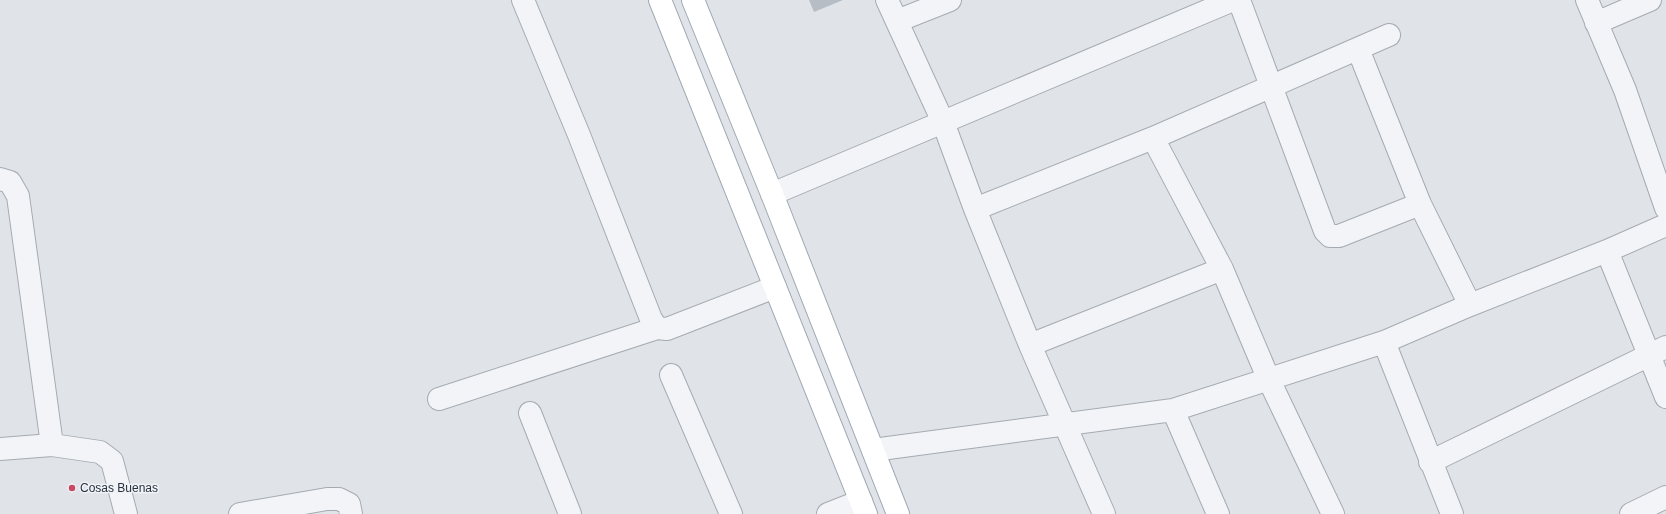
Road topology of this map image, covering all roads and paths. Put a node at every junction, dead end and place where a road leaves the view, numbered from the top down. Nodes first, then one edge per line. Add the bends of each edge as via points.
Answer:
1 (523, 0) edge
2 (660, 0) edge
3 (693, 0) edge
4 (887, 0) edge
5 (950, 0) edge
6 (1233, 0) edge
7 (1239, 0) edge
8 (1587, 0) edge
9 (1650, 0) edge
10 (896, 21) junction
11 (1596, 23) junction
12 (1389, 35) dead end
13 (1358, 49) junction
14 (1272, 86) junction
15 (943, 122) junction
16 (1153, 138) junction
17 (0, 179) edge
18 (772, 194) junction
19 (1420, 204) junction
20 (1666, 208) edge
21 (975, 209) junction
22 (1666, 225) edge
23 (1607, 251) junction
24 (1222, 269) junction
25 (775, 287) junction
26 (1470, 305) junction
27 (657, 328) junction
28 (1384, 342) junction
29 (1030, 345) junction
30 (1657, 351) edge
31 (671, 375) dead end
32 (1269, 380) junction
33 (1666, 397) edge
34 (439, 399) dead end
35 (1173, 410) junction
36 (530, 413) dead end
37 (1066, 424) junction
38 (52, 444) junction
39 (0, 449) edge
40 (873, 450) junction
41 (1430, 462) junction
42 (1666, 497) edge
43 (863, 508) edge
44 (126, 514) edge
45 (240, 514) edge
46 (351, 514) edge
47 (570, 514) edge
48 (731, 514) edge
49 (828, 514) edge
50 (898, 514) edge
51 (1104, 514) edge
52 (1218, 514) edge
53 (1333, 514) edge
54 (1452, 514) edge
55 (1631, 514) edge

1 - 27 street via 651,319
2 - 25 main road
3 - 18 main road
4 - 10 street
5 - 10 street
6 - 15 street
7 - 14 street
8 - 11 street
9 - 11 street
10 - 15 street
11 - 20 street via 1625,90
12 - 13 street
13 - 14 street
13 - 19 street
14 - 16 street
14 - 19 street via 1325,231 1330,236 1339,236
15 - 18 street
15 - 21 street
16 - 21 street
16 - 24 street
17 - 38 street via 10,182 18,196
18 - 40 main road
19 - 26 street
21 - 29 street
22 - 23 street
23 - 26 street
23 - 30 street
24 - 29 street
24 - 32 street
25 - 27 street via 667,329
25 - 43 main road
26 - 28 street
27 - 34 street
28 - 32 street
28 - 41 street
29 - 37 street
30 - 33 street
30 - 41 street
31 - 48 street
32 - 35 street
32 - 53 street
35 - 37 street
35 - 52 street
36 - 47 street
37 - 40 street
37 - 51 street
38 - 39 street
38 - 44 street via 100,452 112,461
40 - 50 main road
41 - 54 street
42 - 55 street
43 - 49 street
45 - 46 street via 339,499 349,504

